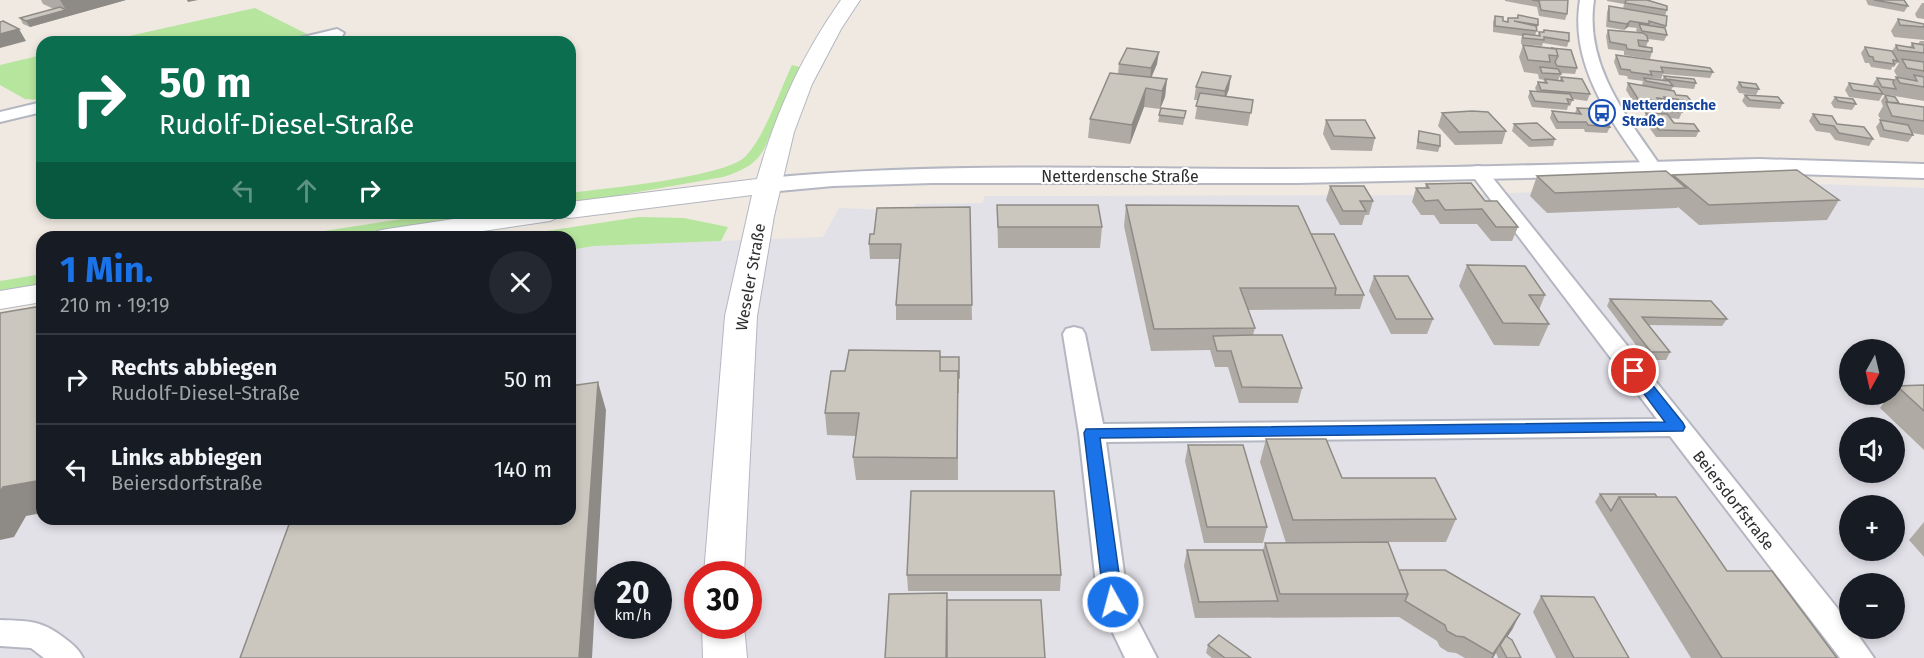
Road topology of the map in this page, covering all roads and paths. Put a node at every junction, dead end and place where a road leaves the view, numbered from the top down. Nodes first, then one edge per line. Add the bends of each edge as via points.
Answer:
1 (851, 0) edge
2 (1587, 0) edge
3 (337, 33) dead end
4 (325, 36) edge
5 (36, 108) edge
6 (0, 117) edge
7 (1653, 168) junction
8 (1479, 171) junction
9 (1924, 171) edge
10 (768, 185) junction
11 (576, 209) edge
12 (509, 219) edge
13 (428, 231) edge
14 (36, 294) edge
15 (0, 300) edge
16 (1074, 334) dead end
17 (1677, 427) junction
18 (1092, 433) junction
19 (725, 561) edge
20 (0, 633) edge
21 (724, 639) edge
22 (67, 658) edge
23 (725, 658) edge
24 (1141, 658) edge
25 (1858, 658) edge

1 - 10 main road, Weseler Straße via 801,84 782,132
2 - 7 street via 1584,36 1588,54 1617,114
3 - 4 street
5 - 6 street
7 - 8 street, Netterdensche Straße
7 - 9 street, Netterdensche Straße via 1839,167
8 - 10 street, Netterdensche Straße via 1273,176 932,176
8 - 17 street, Beiersdorfstraße
10 - 11 main road, Netterdensche Straße
10 - 19 main road, Weseler Straße via 741,316
12 - 13 main road
14 - 15 main road
16 - 18 street
17 - 18 street
17 - 25 street, Beiersdorfstraße
18 - 24 street via 1113,602
20 - 22 street via 38,635
21 - 23 main road

